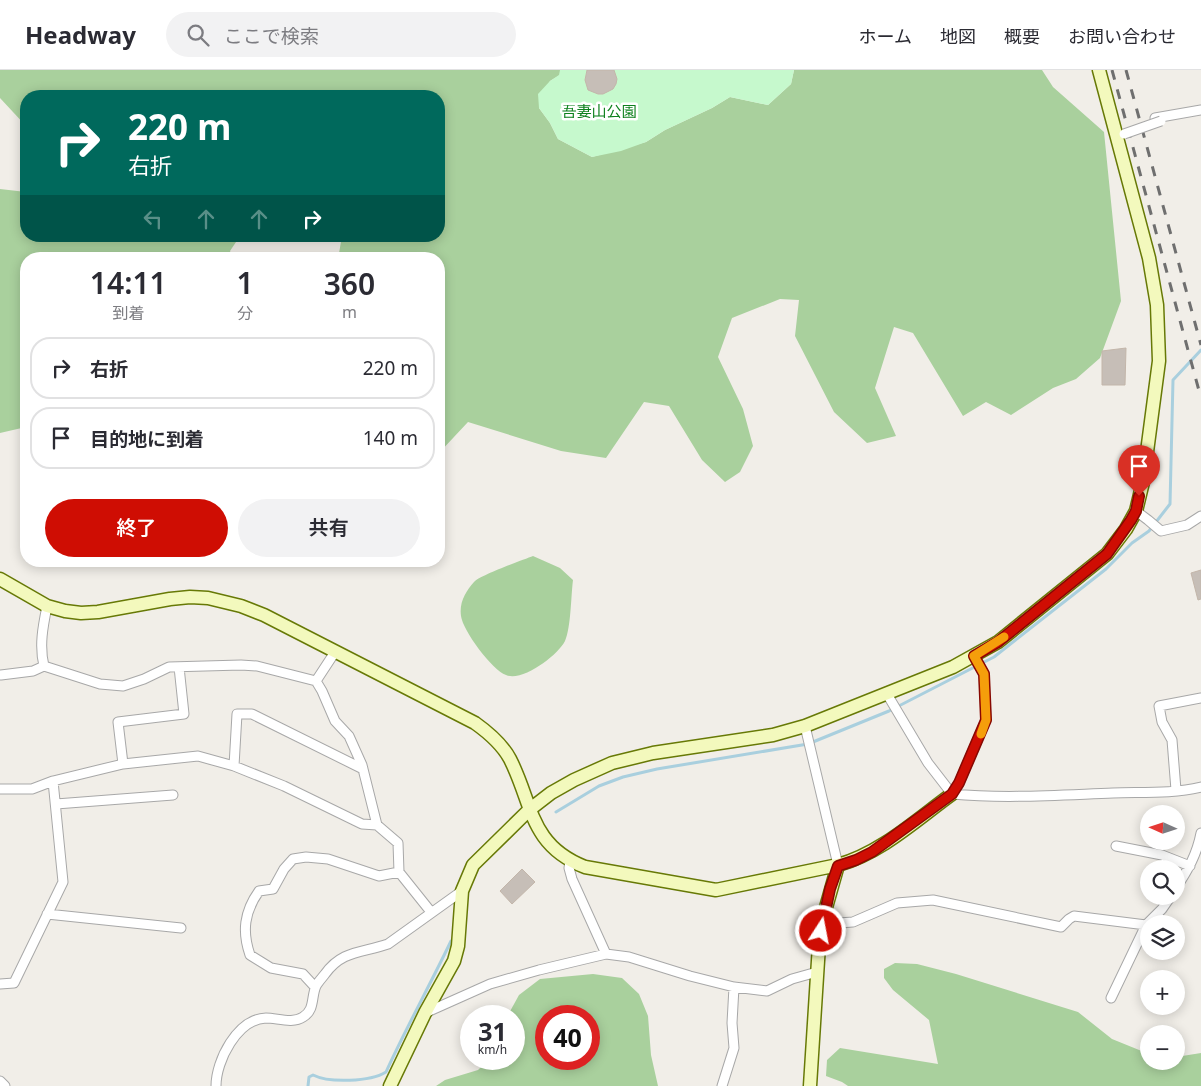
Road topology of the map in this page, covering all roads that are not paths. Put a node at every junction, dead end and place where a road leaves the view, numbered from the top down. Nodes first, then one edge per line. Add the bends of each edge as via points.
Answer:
1 (1099, 70) edge
2 (1201, 110) edge
3 (1124, 134) dead end
4 (1136, 511) junction
5 (1201, 516) edge
6 (0, 579) edge
7 (47, 606) junction
8 (335, 652) junction
9 (975, 658) junction
10 (44, 666) junction
11 (179, 667) junction
12 (0, 676) edge
13 (316, 681) junction
14 (888, 696) junction
15 (1201, 698) edge
16 (806, 730) junction
17 (123, 764) junction
18 (234, 766) junction
19 (363, 770) junction
20 (53, 781) junction
21 (1201, 787) edge
22 (0, 789) edge
23 (1176, 790) junction
24 (952, 794) junction
25 (173, 795) dead end
26 (56, 804) junction
27 (529, 810) junction
28 (377, 825) junction
29 (1201, 833) edge
30 (1116, 846) dead end
31 (1199, 853) edge
32 (570, 861) junction
33 (838, 866) junction
34 (1190, 866) junction
35 (399, 872) junction
36 (1185, 874) edge
37 (462, 891) junction
38 (1164, 905) edge
39 (431, 912) junction
40 (47, 914) junction
41 (1156, 915) edge
42 (823, 918) junction
43 (1140, 924) edge
44 (181, 928) dead end
45 (1140, 938) edge
46 (606, 954) junction
47 (817, 972) junction
48 (0, 984) edge
49 (315, 987) junction
50 (734, 987) junction
51 (1111, 998) dead end
52 (426, 1013) junction
53 (0, 1081) edge
54 (5, 1086) edge
55 (216, 1086) edge
56 (390, 1086) edge
57 (722, 1086) edge
58 (810, 1086) edge

1 - 4 street via 1149,258 1157,305 1159,361 1143,482
2 - 3 street, bridge via 1158,120
4 - 5 street via 1161,532 1187,525
4 - 9 street via 1107,554
6 - 7 street
7 - 8 street via 82,613 170,599 208,598 264,615
7 - 10 street via 41,654
8 - 13 street
8 - 27 street via 488,732 510,758
9 - 14 street
9 - 24 street via 984,674 986,720
10 - 11 street via 100,684 123,686 168,668
10 - 12 street
11 - 13 street via 257,666
11 - 17 street via 184,714 118,722
13 - 19 street via 335,721 349,736
14 - 16 street
14 - 24 street via 928,763
15 - 23 street via 1159,706 1162,722 1172,740
16 - 27 street via 612,762 566,784
16 - 33 street
17 - 18 street via 198,756
17 - 20 street
18 - 19 street via 238,714 252,714
18 - 28 street via 362,824
19 - 28 street
20 - 22 street via 32,789
20 - 26 street
21 - 23 street
23 - 24 street via 983,796
24 - 33 street via 872,852
25 - 26 street
26 - 40 street via 63,882
27 - 32 street via 553,848
27 - 37 street via 473,865
28 - 35 street via 398,843
29 - 31 street
30 - 34 street via 1162,855
31 - 34 street
32 - 33 street via 716,890
32 - 46 street via 572,879
33 - 42 street
34 - 36 street
35 - 39 street
35 - 49 street via 379,876 328,858 306,857 293,859 272,889 258,891 247,914 245,941 250,956 271,968 303,974
37 - 39 street
37 - 52 street via 454,961
38 - 41 street
39 - 49 street via 388,944 341,958 331,965
40 - 44 street
40 - 48 street via 14,983
42 - 43 street via 853,922 897,904 933,900 1061,927 1074,916
42 - 47 street
45 - 51 street
46 - 50 street via 629,957
46 - 52 street via 490,984
47 - 50 street via 767,991
47 - 58 street
49 - 55 street via 313,1002 303,1018 264,1018 238,1032 226,1050
50 - 57 street via 734,1048
52 - 56 street
53 - 54 street

